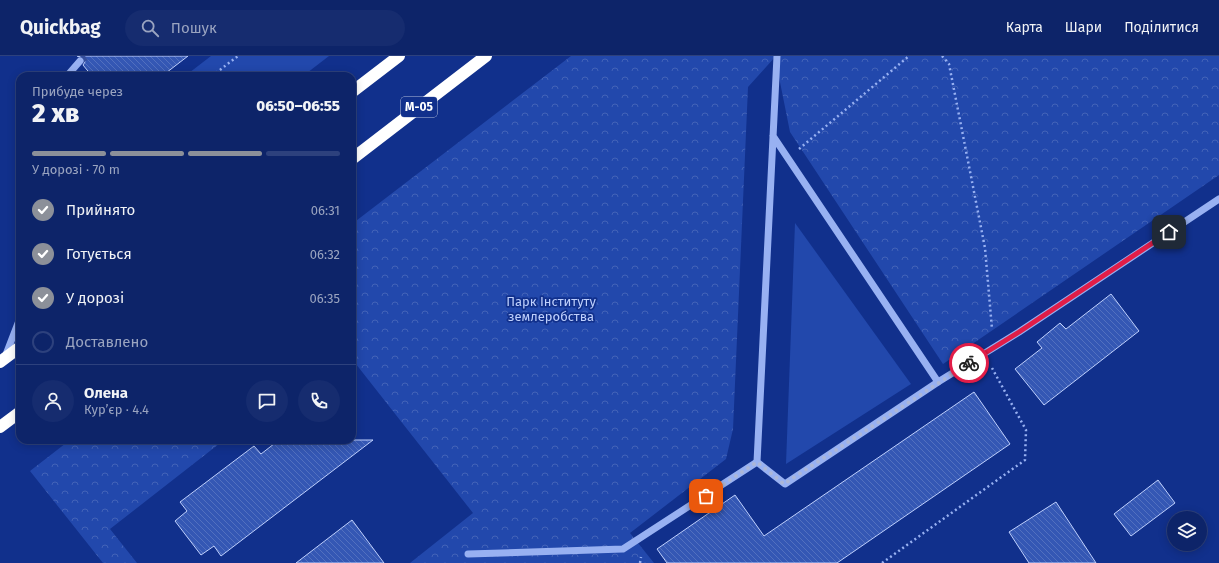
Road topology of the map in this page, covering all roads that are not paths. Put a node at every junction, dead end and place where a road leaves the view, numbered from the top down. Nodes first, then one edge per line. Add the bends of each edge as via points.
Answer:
1 (399, 56) edge
2 (486, 56) edge
3 (777, 56) edge
4 (80, 61) tunnel mouth
5 (70, 72) edge
6 (356, 89) edge
7 (773, 136) junction
8 (356, 156) edge
9 (1219, 199) edge
10 (16, 328) edge
11 (16, 350) edge
12 (2, 361) edge
13 (938, 382) junction
14 (16, 415) edge
15 (0, 427) edge
16 (757, 462) junction
17 (468, 554) dead end

1 - 6 highway
2 - 8 highway, М-05
3 - 7 lane
4 - 5 lane
7 - 13 lane
7 - 16 lane
9 - 13 lane via 994,348
10 - 12 lane
11 - 12 highway
13 - 16 lane via 784,484
14 - 15 highway
16 - 17 lane via 623,549

